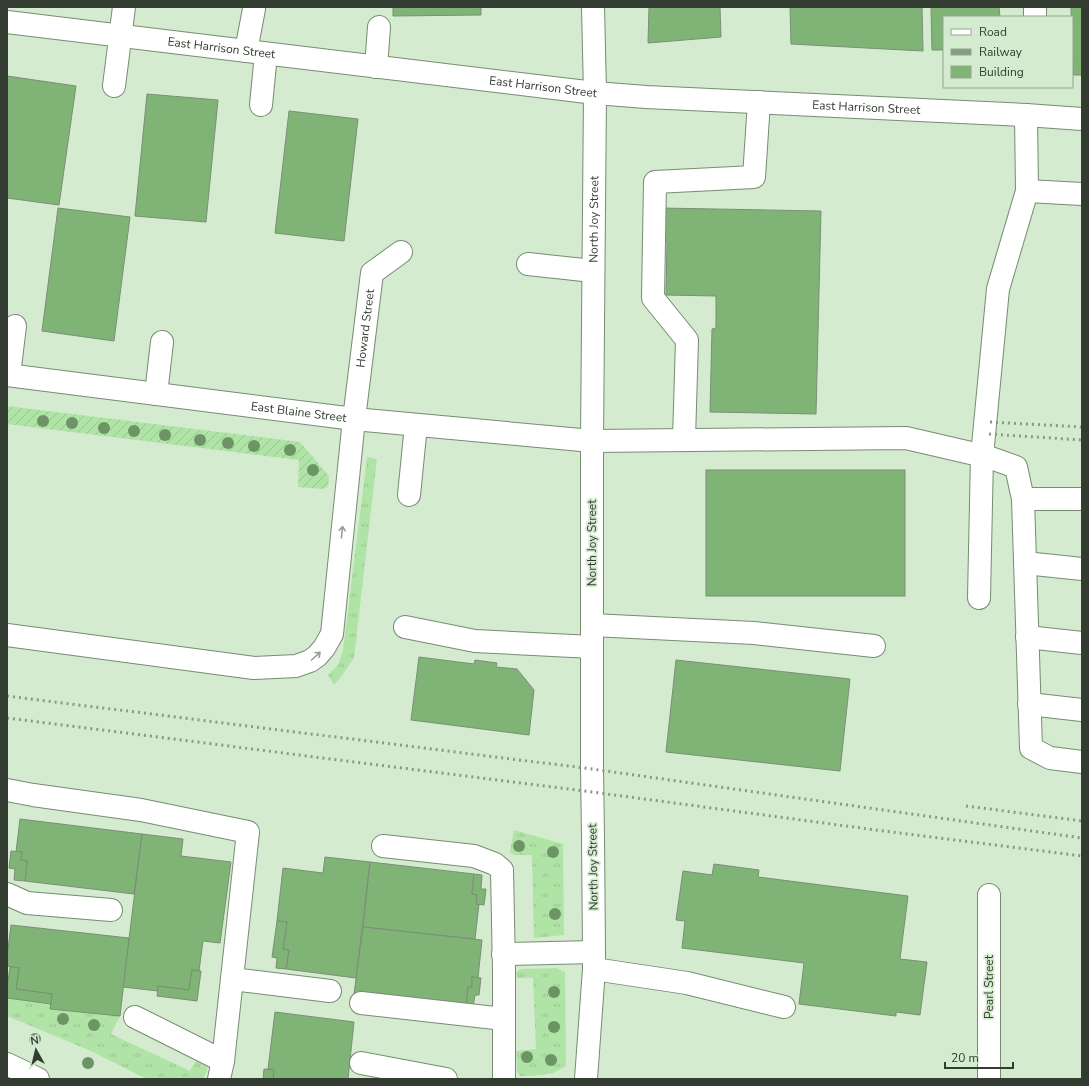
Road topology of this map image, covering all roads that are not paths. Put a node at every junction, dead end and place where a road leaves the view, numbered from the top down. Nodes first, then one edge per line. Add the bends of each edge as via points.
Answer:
1 (124, 7) edge
2 (593, 7) edge
3 (254, 8) dead end
4 (7, 22) edge
5 (379, 27) dead end
6 (120, 36) junction
7 (256, 52) junction
8 (376, 67) junction
9 (114, 86) dead end
10 (595, 93) junction
11 (759, 102) junction
12 (261, 105) dead end
13 (1026, 115) junction
14 (1082, 119) edge
15 (1027, 191) junction
16 (1082, 194) edge
17 (401, 252) dead end
18 (528, 264) dead end
19 (594, 271) junction
20 (15, 326) dead end
21 (162, 342) dead end
22 (8, 375) edge
23 (156, 394) junction
24 (354, 419) junction
25 (416, 425) junction
26 (684, 440) junction
27 (592, 441) junction
28 (982, 456) junction
29 (409, 495) dead end
30 (1023, 498) junction
31 (1082, 499) edge
32 (1025, 563) junction
33 (1082, 569) edge
34 (980, 598) dead end
35 (592, 626) junction
36 (405, 627) dead end
37 (7, 635) edge
38 (1027, 637) junction
39 (1082, 643) edge
40 (874, 646) dead end
41 (592, 647) junction
42 (1029, 704) junction
43 (1082, 710) edge
44 (1082, 762) edge
45 (7, 790) edge
46 (384, 846) dead end
47 (7, 894) edge
48 (989, 895) dead end
49 (111, 910) dead end
50 (504, 954) junction
51 (594, 961) junction
52 (232, 979) junction
53 (330, 991) dead end
54 (361, 1003) dead end
55 (784, 1007) dead end
56 (135, 1017) dead end
57 (504, 1019) junction
58 (361, 1063) dead end
59 (7, 1064) edge
60 (221, 1070) edge
61 (32, 1078) edge
62 (446, 1079) edge
63 (504, 1079) edge
64 (586, 1079) edge
65 (988, 1079) edge

1 - 6 street
2 - 10 street, North Joy Street
3 - 7 street
4 - 6 street, East Harrison Street
5 - 8 street
6 - 7 street, East Harrison Street
6 - 9 street
7 - 8 street, East Harrison Street
7 - 12 street
8 - 10 street, East Harrison Street
10 - 11 street, East Harrison Street
10 - 19 street, North Joy Street
11 - 13 street, East Harrison Street
11 - 26 street via 754,177 655,182 653,298 687,340
13 - 14 street, East Harrison Street
13 - 15 street
15 - 16 street
15 - 28 street via 998,289
17 - 24 street, Howard Street via 372,273
18 - 19 street
19 - 27 street, North Joy Street
20 - 22 street
21 - 23 street
22 - 23 street, East Blaine Street
23 - 24 street, East Blaine Street
24 - 25 street, East Blaine Street
37 -> 24 street, Howard Street via 254,668 296,666 310,661 324,648 332,634
25 - 27 street, East Blaine Street
25 - 29 street
26 - 27 street, East Blaine Street
26 - 28 street, East Blaine Street via 906,438
27 - 35 street, North Joy Street
28 - 30 street, East Blaine Street via 1016,467
28 - 34 street
30 - 31 street
30 - 32 street
32 - 33 street
32 - 38 street
35 - 40 street via 754,633
35 - 41 street, North Joy Street
36 - 41 street via 475,641
38 - 39 street
38 - 42 street
41 - 51 street, North Joy Street
42 - 43 street
42 - 44 street via 1030,748 1050,758
45 - 52 street via 141,810 248,832
46 - 50 street via 474,856 496,864 502,870
47 - 49 street via 28,903
48 - 65 street, Pearl Street
50 - 51 street
50 - 57 street
51 - 55 street
51 - 64 street, North Joy Street
52 - 53 street
52 - 60 street
54 - 57 street
56 - 60 street
57 - 63 street
58 - 62 street
59 - 61 street

